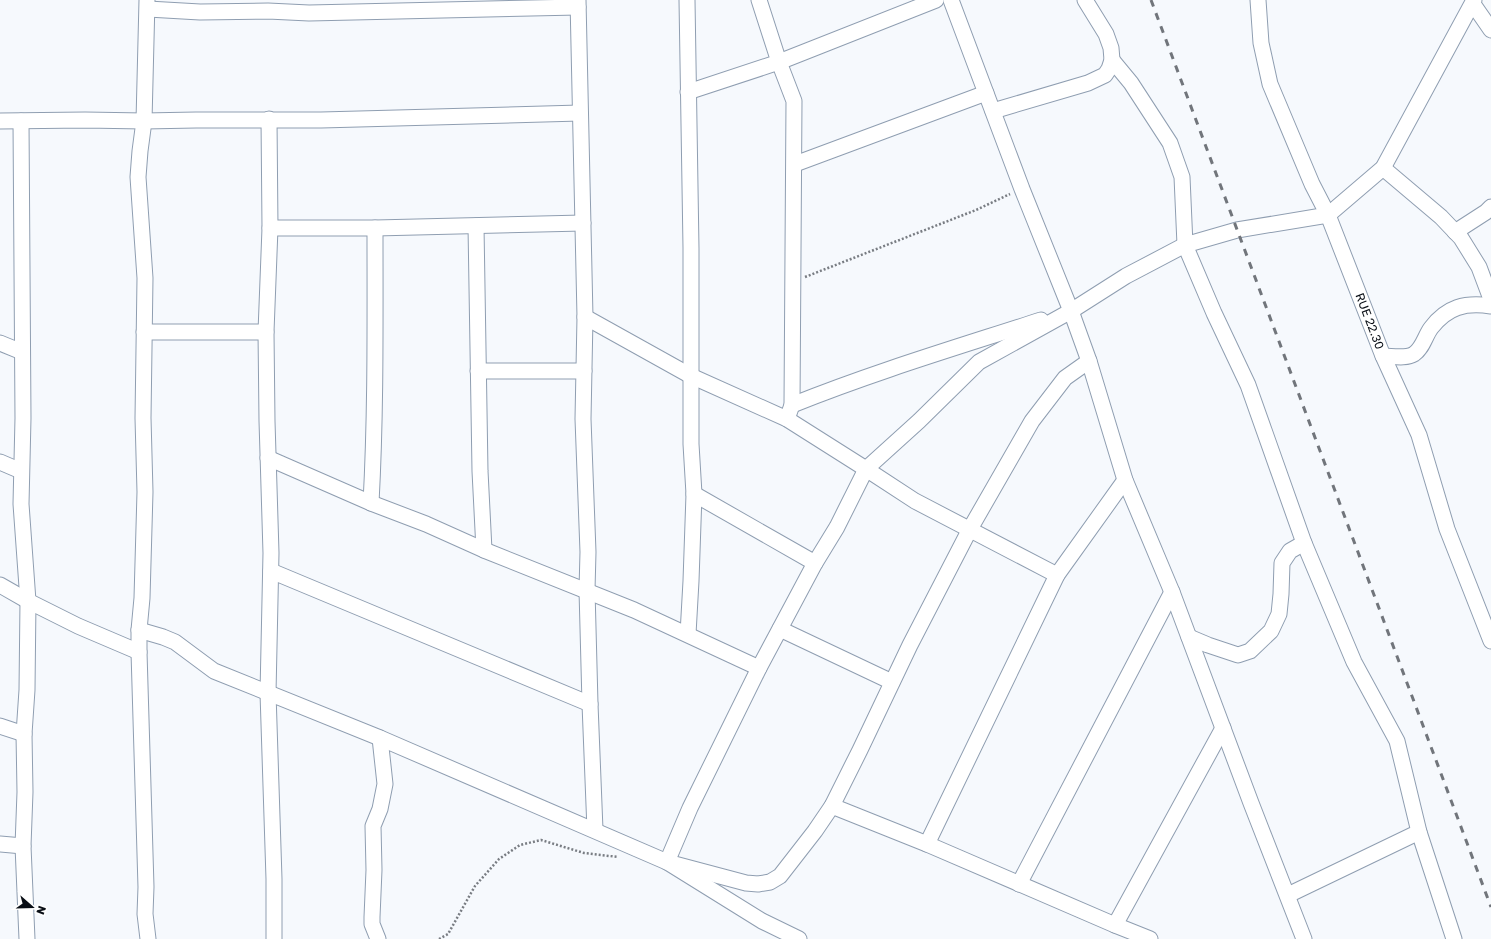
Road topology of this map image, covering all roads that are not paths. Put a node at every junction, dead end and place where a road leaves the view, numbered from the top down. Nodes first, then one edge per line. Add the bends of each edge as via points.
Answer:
1 (687, 0) edge
2 (760, 0) edge
3 (936, 0) edge
4 (951, 0) edge
5 (1086, 0) edge
6 (1258, 0) edge
7 (1474, 2) edge
8 (578, 3) edge
9 (148, 4) edge
10 (268, 5) edge
11 (478, 5) edge
12 (367, 6) edge
13 (1491, 30) edge
14 (1112, 60) junction
15 (779, 62) junction
16 (688, 92) junction
17 (986, 93) junction
18 (993, 111) junction
19 (580, 113) junction
20 (269, 119) junction
21 (0, 121) edge
22 (21, 121) junction
23 (144, 121) junction
24 (795, 164) junction
25 (1383, 168) junction
26 (1491, 207) edge
27 (1328, 215) junction
28 (583, 223) junction
29 (476, 226) junction
30 (270, 228) junction
31 (375, 228) junction
32 (1455, 232) junction
33 (1185, 245) junction
34 (1491, 299) edge
35 (1491, 306) edge
36 (1071, 311) junction
37 (584, 317) junction
38 (144, 332) junction
39 (266, 332) junction
40 (0, 343) edge
41 (22, 352) junction
42 (1383, 356) junction
43 (1089, 361) junction
44 (478, 371) junction
45 (584, 371) junction
46 (691, 376) junction
47 (792, 405) junction
48 (787, 419) junction
49 (268, 458) junction
50 (0, 462) edge
51 (866, 469) junction
52 (21, 471) junction
53 (1125, 480) junction
54 (694, 494) junction
55 (371, 503) junction
56 (970, 530) junction
57 (1304, 543) junction
58 (484, 550) junction
59 (815, 563) junction
60 (271, 571) junction
61 (1057, 575) junction
62 (0, 585) edge
63 (587, 590) junction
64 (1172, 592) junction
65 (28, 601) junction
66 (780, 629) junction
67 (139, 630) junction
68 (688, 634) junction
69 (1189, 636) junction
70 (1491, 641) edge
71 (139, 652) junction
72 (759, 668) junction
73 (892, 682) junction
74 (268, 693) junction
75 (590, 704) junction
76 (0, 726) edge
77 (1223, 728) junction
78 (24, 734) junction
79 (380, 738) junction
80 (832, 806) junction
81 (595, 830) junction
82 (1419, 832) junction
83 (0, 844) edge
84 (926, 844) junction
85 (23, 846) junction
86 (667, 862) junction
87 (1019, 884) junction
88 (1288, 895) junction
89 (1115, 925) junction
90 (27, 939) edge
91 (148, 939) edge
92 (274, 939) edge
93 (378, 939) edge
94 (799, 939) edge
95 (1150, 939) edge
96 (1304, 939) edge
97 (1454, 939) edge

1 - 16 street
2 - 15 street
3 - 15 street
4 - 17 street
5 - 14 street via 1106,34
6 - 27 street, RUE 22.30 via 1261,43 1270,84 1312,184
7 - 13 street
7 - 25 street
8 - 11 street
8 - 19 street
9 - 10 street via 200,12
9 - 23 street
10 - 12 street via 309,13
11 - 12 street
14 - 18 street via 1105,75 1088,83
14 - 33 street via 1131,83 1170,143 1182,177
15 - 16 street
15 - 24 street via 794,101
16 - 46 street
17 - 18 street
17 - 24 street
18 - 36 street
19 - 20 street via 321,120
19 - 28 street
20 - 23 street
20 - 30 street
21 - 22 street
22 - 23 street
22 - 41 street
23 - 38 street via 138,177 144,252
24 - 47 street
25 - 27 street
25 - 32 street
26 - 32 street
27 - 33 street via 1237,230
27 - 42 street, RUE 22.30
28 - 29 street
28 - 37 street
29 - 31 street
29 - 44 street
30 - 31 street
30 - 39 street
31 - 55 street via 376,378
32 - 34 street via 1479,267
33 - 36 street via 1126,276
33 - 57 street via 1248,385
35 - 42 street via 1458,306 1431,328 1414,354 1407,357
36 - 43 street
36 - 47 street via 944,351
36 - 51 street via 979,362
37 - 45 street
37 - 46 street
38 - 39 street
38 - 67 street via 145,492
39 - 49 street
40 - 41 street
41 - 52 street
42 - 70 street, RUE 22.30 via 1419,436 1447,529
43 - 53 street
43 - 56 street via 1065,378 1032,421
44 - 45 street
44 - 58 street
45 - 63 street
46 - 48 street
46 - 54 street
47 - 48 street
48 - 51 street
49 - 55 street
49 - 60 street
50 - 52 street
51 - 56 street via 915,501
51 - 59 street via 837,527
52 - 65 street
53 - 61 street
53 - 64 street
54 - 59 street
54 - 68 street
55 - 58 street
56 - 61 street
56 - 73 street
57 - 69 street via 1290,550 1282,563 1278,614 1271,631 1250,651 1238,655
57 - 82 street via 1354,662 1397,742
58 - 63 street
59 - 66 street
60 - 74 street
60 - 75 street
61 - 84 street
62 - 65 street
63 - 68 street
63 - 75 street
64 - 69 street
64 - 87 street
65 - 71 street via 97,635
65 - 78 street
66 - 72 street
66 - 73 street
67 - 71 street
67 - 74 street via 175,642 214,671
68 - 72 street
69 - 77 street
71 - 91 street via 145,914
72 - 86 street via 693,801
73 - 80 street
74 - 79 street
74 - 92 street
75 - 81 street
76 - 78 street
77 - 88 street
77 - 89 street
78 - 85 street
79 - 81 street
79 - 93 street via 385,784 372,833 372,924
80 - 84 street
80 - 86 street via 780,876 770,882 746,884
81 - 86 street
82 - 88 street
82 - 97 street
83 - 85 street
84 - 87 street
85 - 90 street
86 - 94 street via 762,921
87 - 89 street
88 - 96 street
89 - 95 street

